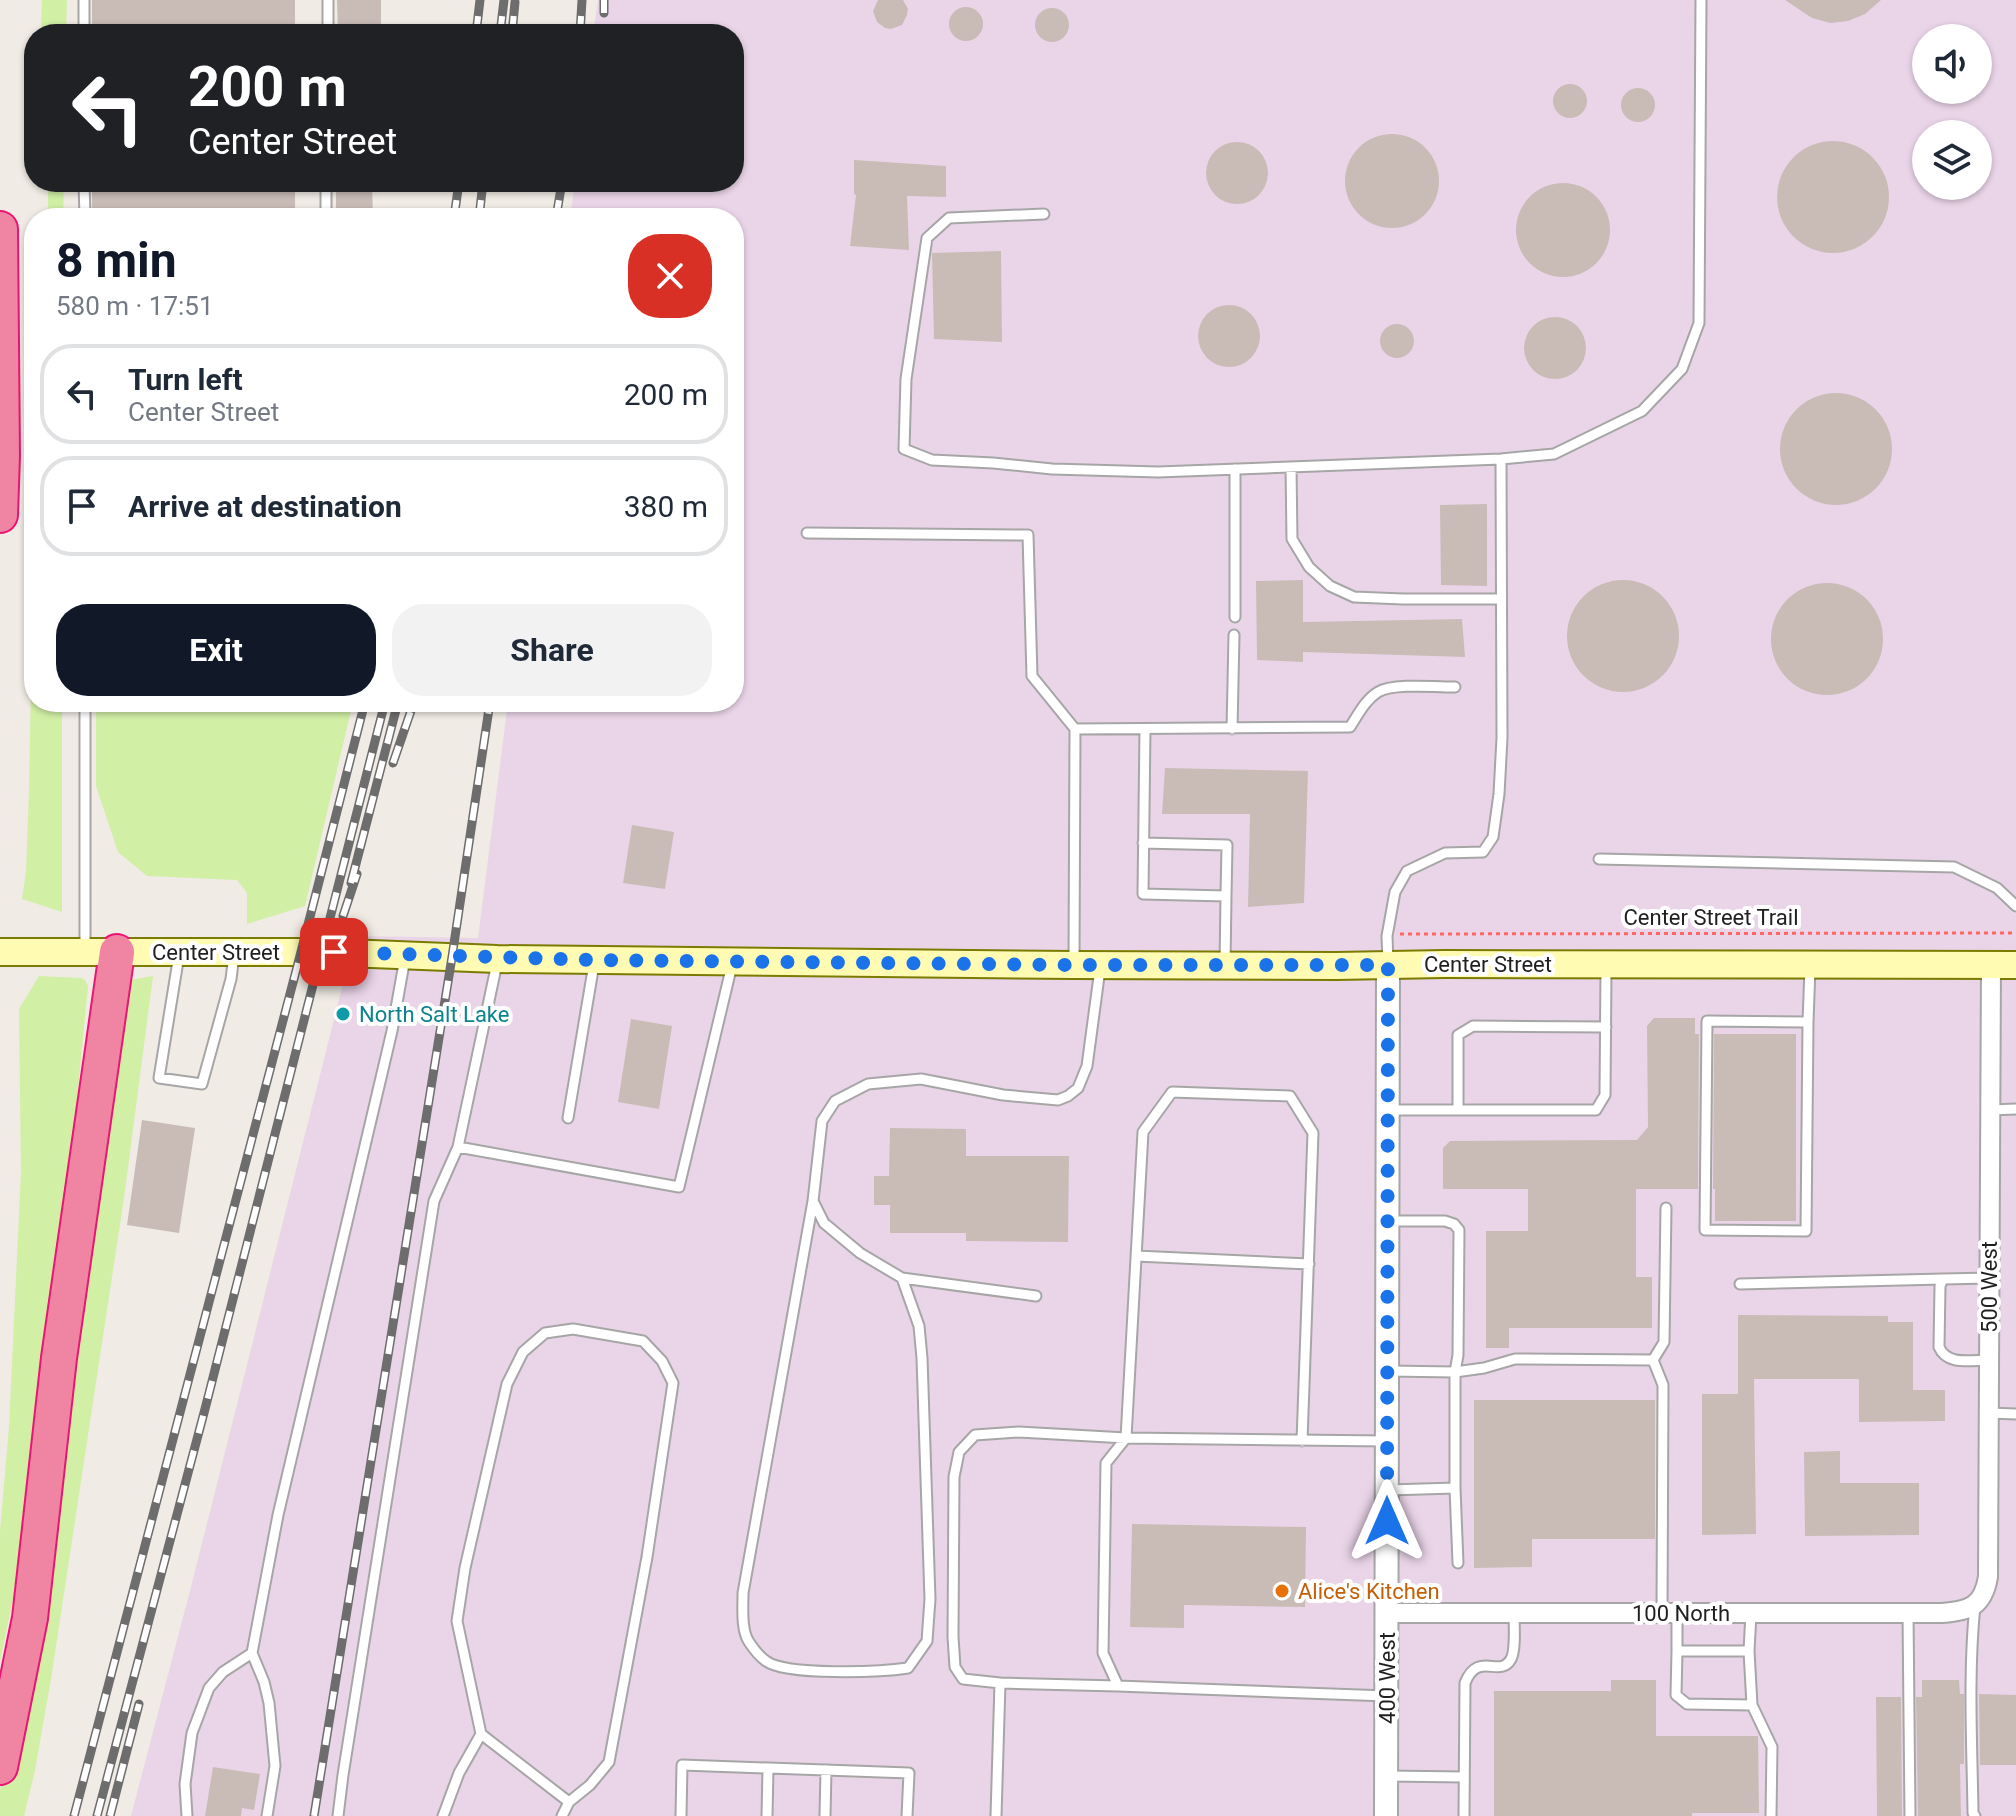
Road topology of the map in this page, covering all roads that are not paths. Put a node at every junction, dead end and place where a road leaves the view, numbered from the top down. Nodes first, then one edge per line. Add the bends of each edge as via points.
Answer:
1 (84, 0) edge
2 (328, 0) edge
3 (1701, 0) edge
4 (84, 24) edge
5 (328, 24) edge
6 (1044, 214) dead end
7 (0, 229) edge
8 (1501, 459) junction
9 (1291, 467) junction
10 (1235, 469) junction
11 (0, 515) edge
12 (807, 533) dead end
13 (1501, 599) junction
14 (1235, 617) dead end
15 (1234, 635) dead end
16 (1455, 687) dead end
17 (86, 712) edge
18 (1075, 729) junction
19 (1145, 729) junction
20 (1232, 729) junction
21 (1143, 843) junction
22 (1599, 859) dead end
23 (1226, 896) junction
24 (2016, 906) edge
25 (179, 951) junction
26 (234, 951) junction
27 (0, 952) edge
28 (101, 952) junction
29 (406, 955) junction
30 (497, 959) junction
31 (594, 960) junction
32 (733, 961) junction
33 (1606, 964) junction
34 (1074, 965) junction
35 (1101, 965) junction
36 (1225, 965) junction
37 (1388, 965) junction
38 (1810, 965) junction
39 (2003, 965) edge
40 (1808, 1022) junction
41 (1606, 1027) junction
42 (2016, 1109) edge
43 (1387, 1110) junction
44 (1458, 1110) junction
45 (1990, 1110) junction
46 (568, 1118) dead end
47 (458, 1147) junction
48 (813, 1201) junction
49 (1666, 1208) dead end
50 (1387, 1221) junction
51 (1136, 1256) junction
52 (1309, 1264) junction
53 (902, 1278) junction
54 (1989, 1278) junction
55 (1943, 1279) junction
56 (1740, 1284) dead end
57 (1036, 1296) dead end
58 (1653, 1360) junction
59 (1989, 1360) junction
60 (1387, 1371) junction
61 (1455, 1372) junction
62 (1989, 1413) junction
63 (2016, 1414) edge
64 (1126, 1438) junction
65 (1302, 1441) junction
66 (1387, 1441) junction
67 (1455, 1488) junction
68 (1387, 1490) junction
69 (1458, 1563) dead end
70 (1975, 1605) junction
71 (1387, 1613) junction
72 (1514, 1613) junction
73 (1669, 1613) junction
74 (1751, 1613) junction
75 (1908, 1613) junction
76 (1677, 1651) junction
77 (1749, 1651) junction
78 (252, 1653) junction
79 (1000, 1683) junction
80 (1118, 1686) junction
81 (1387, 1696) junction
82 (1752, 1705) junction
83 (481, 1734) junction
84 (0, 1767) edge
85 (768, 1768) junction
86 (826, 1770) junction
87 (1386, 1776) junction
88 (1464, 1777) junction
89 (569, 1802) junction
90 (187, 1816) edge
91 (267, 1816) edge
92 (338, 1816) edge
93 (443, 1816) edge
94 (562, 1816) edge
95 (681, 1816) edge
96 (767, 1816) edge
97 (825, 1816) edge
98 (907, 1816) edge
99 (996, 1816) edge
100 (1386, 1816) edge
101 (1464, 1816) edge
102 (1771, 1816) edge
103 (1910, 1816) edge
104 (1975, 1816) edge

1 - 4 lane
2 - 5 lane
3 - 8 lane via 1699,323 1682,369 1642,411 1554,454
6 - 10 lane via 949,218 927,238 906,379 904,449 932,460 1052,469
7 - 11 highway
8 - 9 lane
8 - 13 lane
9 - 10 lane
9 - 13 lane via 1292,539 1309,567 1330,586 1354,597
10 - 14 lane
12 - 18 lane via 1028,535 1032,676
13 - 37 lane via 1502,738 1493,837 1483,852 1445,853 1407,871 1395,892
15 - 20 lane
16 - 20 lane via 1393,687 1379,692 1350,727
17 - 28 lane
18 - 19 lane
18 - 34 lane
19 - 20 lane
19 - 21 lane
21 - 23 lane via 1143,894
21 - 23 lane via 1227,845
22 - 24 lane via 1954,867 1997,888
23 - 36 lane
25 - 26 main road, Center Street
25 - 26 lane via 159,1078 202,1084
25 - 28 main road, Center Street
26 - 29 main road, Center Street
27 - 28 main road, Center Street
28 - 84 highway via 30,1618
29 - 30 main road, Center Street
29 - 78 lane via 278,1515
30 - 31 main road, Center Street
30 - 47 lane
31 - 32 main road, Center Street
31 - 46 lane
32 - 34 main road, Center Street
32 - 47 lane via 679,1187
33 - 37 main road, Center Street
33 - 38 main road, Center Street
33 - 41 lane
34 - 35 main road, Center Street
35 - 36 main road, Center Street
35 - 48 lane via 1087,1066 1078,1088 1058,1100 921,1079 868,1084 835,1101 822,1121
36 - 37 main road, Center Street
37 - 43 street, 400 West
38 - 39 main road, Center Street
38 - 40 lane
39 - 45 street, 500 West
40 - 40 lane via 1707,1021 1705,1230 1806,1231
41 - 44 lane via 1605,1095 1596,1110
41 - 44 lane via 1473,1026 1458,1035
42 - 45 lane
43 - 44 lane
43 - 50 street, 400 West
45 - 54 street, 500 West
47 - 92 lane via 434,1201
48 - 53 lane via 824,1223
48 - 53 lane via 743,1593 747,1640 766,1662 789,1669 881,1672 908,1668 927,1641 922,1358 919,1326
49 - 58 lane via 1664,1342
50 - 60 street, 400 West
50 - 61 lane via 1445,1221 1459,1230
51 - 52 lane
51 - 52 lane via 1143,1132 1172,1092 1290,1096 1313,1133
51 - 64 lane
52 - 65 lane
53 - 57 lane
54 - 55 lane
54 - 59 street, 500 West
55 - 56 lane
55 - 59 lane via 1939,1347 1950,1360
58 - 61 lane via 1515,1359
58 - 73 lane via 1663,1385
59 - 62 street, 500 West
60 - 61 lane
60 - 66 street, 400 West
61 - 67 lane
62 - 63 lane
62 - 70 street, 500 West via 1988,1577
64 - 65 lane
64 - 79 lane via 975,1435 959,1452 954,1477 955,1667 963,1679
64 - 80 lane via 1106,1463 1103,1653
65 - 66 lane
66 - 68 street, 400 West
67 - 68 lane
67 - 69 lane
68 - 71 street, 400 West
70 - 75 street, 100 North via 1954,1612
70 - 104 lane
71 - 72 street, 100 North
71 - 81 street, 400 West
72 - 73 street, 100 North
72 - 88 lane via 1508,1663 1478,1666 1465,1683
73 - 74 street, 100 North
73 - 76 lane
74 - 75 street, 100 North
74 - 77 lane
75 - 103 lane
76 - 77 lane
76 - 82 lane via 1676,1695 1687,1704
77 - 82 lane
78 - 90 lane via 209,1688 192,1733
78 - 91 lane via 264,1682 272,1731 275,1766
79 - 80 lane
79 - 99 lane
80 - 81 lane
81 - 87 street, 400 West
82 - 102 lane via 1772,1747
83 - 89 lane
83 - 89 lane via 457,1621 507,1384 523,1352 545,1333 573,1329 643,1341 673,1383 647,1557 609,1762
83 - 93 lane
85 - 86 lane
85 - 95 lane via 682,1765
85 - 96 lane
86 - 97 lane
86 - 98 lane via 909,1773
87 - 88 lane
87 - 100 street, 400 West
88 - 101 lane
89 - 94 lane

